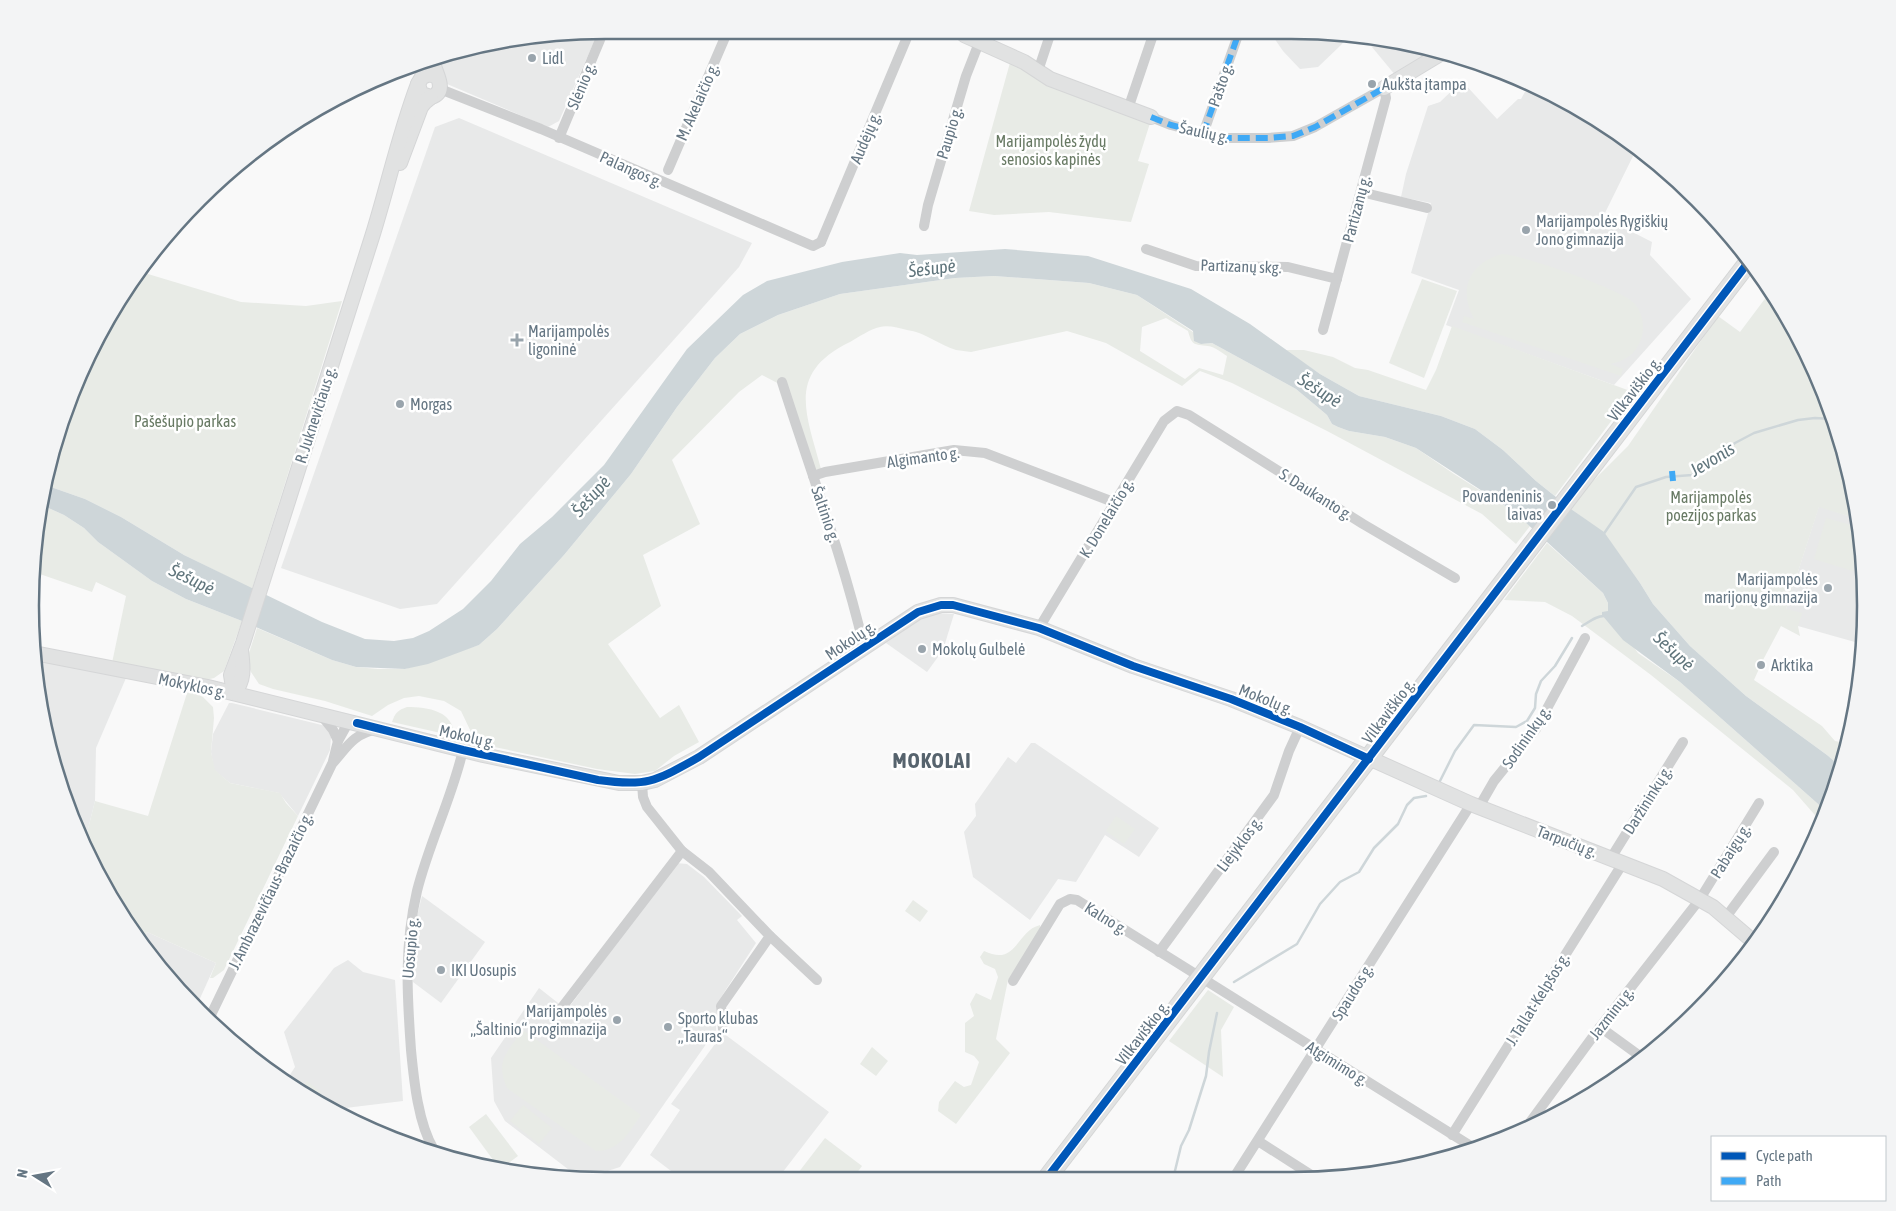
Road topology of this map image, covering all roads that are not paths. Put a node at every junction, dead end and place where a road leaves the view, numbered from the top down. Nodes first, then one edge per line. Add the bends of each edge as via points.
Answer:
1 (600, 39) edge
2 (724, 39) edge
3 (906, 39) edge
4 (981, 39) edge
5 (983, 39) edge
6 (1049, 39) edge
7 (1152, 39) edge
8 (1237, 39) edge
9 (1435, 57) edge
10 (433, 66) edge
11 (422, 69) edge
12 (1038, 71) junction
13 (419, 82) junction
14 (436, 88) junction
15 (1384, 88) junction
16 (1128, 109) junction
17 (1151, 117) joint
18 (1203, 134) junction
19 (559, 138) junction
20 (668, 170) dead end
21 (389, 181) junction
22 (1361, 192) junction
23 (1427, 208) dead end
24 (924, 226) dead end
25 (825, 242) joint
26 (1146, 249) dead end
27 (1745, 267) edge
28 (1337, 279) junction
29 (1323, 330) dead end
30 (782, 382) dead end
31 (1177, 411) joint
32 (813, 476) junction
33 (1116, 503) junction
34 (1456, 578) dead end
35 (1039, 628) junction
36 (1585, 638) dead end
37 (864, 647) junction
38 (41, 654) edge
39 (237, 673) junction
40 (208, 687) junction
41 (234, 693) junction
42 (272, 703) junction
43 (320, 714) junction
44 (349, 721) junction
45 (1300, 727) junction
46 (378, 728) junction
47 (338, 741) junction
48 (1683, 742) dead end
49 (348, 744) junction
50 (463, 750) junction
51 (1370, 758) junction
52 (332, 764) junction
53 (642, 783) junction
54 (1759, 803) dead end
55 (1475, 805) junction
56 (682, 851) junction
57 (1774, 852) dead end
58 (1617, 861) junction
59 (1700, 899) junction
60 (1726, 917) junction
61 (770, 936) junction
62 (1749, 938) edge
63 (1159, 952) junction
64 (1201, 978) junction
65 (817, 980) dead end
66 (1013, 982) dead end
67 (560, 1010) dead end
68 (212, 1013) edge
69 (1600, 1026) junction
70 (723, 1029) dead end
71 (1316, 1050) junction
72 (1637, 1054) edge
73 (1535, 1117) edge
74 (1452, 1134) junction
75 (1258, 1141) junction
76 (1467, 1144) edge
77 (432, 1145) edge
78 (1052, 1172) edge
79 (1238, 1172) edge
80 (1306, 1172) edge

1 - 19 street, Slėnio g.
2 - 20 street, M. Akelaičio g.
3 - 25 street, Audėjų g.
4 - 24 street, Paupio g. via 966,76
5 - 12 main road, Šaulių g.
6 - 12 street
7 - 16 street
8 - 18 street, Pašto g.
9 - 15 main road, Šaulių g.
10 - 14 main road
11 - 13 main road, R. Juknevičiaus g.
12 - 16 main road, Šaulių g.
13 - 14 main road via 421,94
13 - 14 main road via 430,74
13 - 21 main road, R. Juknevičiaus g.
14 - 19 street, Palangos g.
14 - 21 main road, R. Juknevičiaus g. via 421,107 401,162
15 - 18 street, Šaulių g. via 1315,128 1293,136 1220,138
15 - 22 street, Partizanų g. via 1386,98
16 - 17 main road, Šaulių g.
17 - 18 street, Šaulių g.
19 - 25 street, Palangos g. via 812,246
21 - 39 main road, R. Juknevičiaus g. via 242,646
22 - 23 street
22 - 28 street, Partizanų g.
26 - 28 street, Partizanų skg. via 1196,266 1288,267
27 - 51 highway, Vilkaviškio g.
28 - 29 street, Partizanų g.
30 - 32 street, Šaltinio g.
31 - 33 street, K. Donelaičio g. via 1164,421
31 - 34 street, S. Daukanto g. via 1189,415
32 - 33 street, Algimanto g. via 954,450 985,453
32 - 37 street, Šaltinio g. via 852,594
33 - 35 street, K. Donelaičio g.
35 - 37 main road, Mokolų g. via 966,608 941,605 918,612
35 - 45 main road, Mokolų g.
36 - 55 street, Sodininkų g. via 1536,728
37 - 53 main road, Mokolų g. via 699,757 665,776
38 - 40 main road, Mokyklos g.
39 - 40 main road
39 - 41 main road, R. Juknevičiaus g. via 239,687
39 - 42 main road
40 - 41 main road, Mokyklos g.
41 - 42 main road, Mokyklos g.
42 - 43 main road, Mokyklos g.
43 - 44 main road, Mokyklos g.
43 - 47 street
44 - 46 main road, Mokolų g.
44 - 47 street, J. Ambrazevičiaus-Brazaičio g.
44 - 49 street
45 - 51 main road, Mokolų g.
45 - 63 street, Liejyklos g. via 1274,795
46 - 49 street, J. Ambrazevičiaus-Brazaičio g. via 360,734
46 - 50 main road, Mokolų g.
47 - 52 street, J. Ambrazevičiaus-Brazaičio g.
48 - 58 street, Daržininkų g.
49 - 52 street, J. Ambrazevičiaus-Brazaičio g.
50 - 53 main road, Mokolų g. via 598,780
50 - 77 street, Uosupio g. via 418,890 406,966 412,1062 419,1107
51 - 55 main road, Tarpučių g.
51 - 64 highway, Vilkaviškio g.
52 - 68 street, J. Ambrazevičiaus-Brazaičio g.
53 - 56 street via 647,807
54 - 59 street, Pabaigų g.
55 - 58 main road, Tarpučių g.
55 - 71 street, Spaudos g.
56 - 61 street via 709,872
56 - 67 street
57 - 60 street
58 - 59 main road, Tarpučių g. via 1663,879
58 - 74 street, J. Tallat-Kelpšos g.
59 - 60 main road, Tarpučių g.
59 - 69 street, Jazminų g.
60 - 62 main road, Tarpučių g.
61 - 65 street
61 - 70 street via 721,1006
63 - 64 street, Kalno g.
63 - 66 street, Kalno g. via 1077,900 1070,899 1060,904 1053,914
64 - 71 street, Atgimimo g.
64 - 78 highway, Vilkaviškio g.
69 - 72 street
69 - 73 street, Jazminų g.
71 - 74 street, Atgimimo g.
71 - 75 street, Spaudos g.
74 - 76 street, Atgimimo g.
75 - 79 street, Spaudos g.
75 - 80 street

